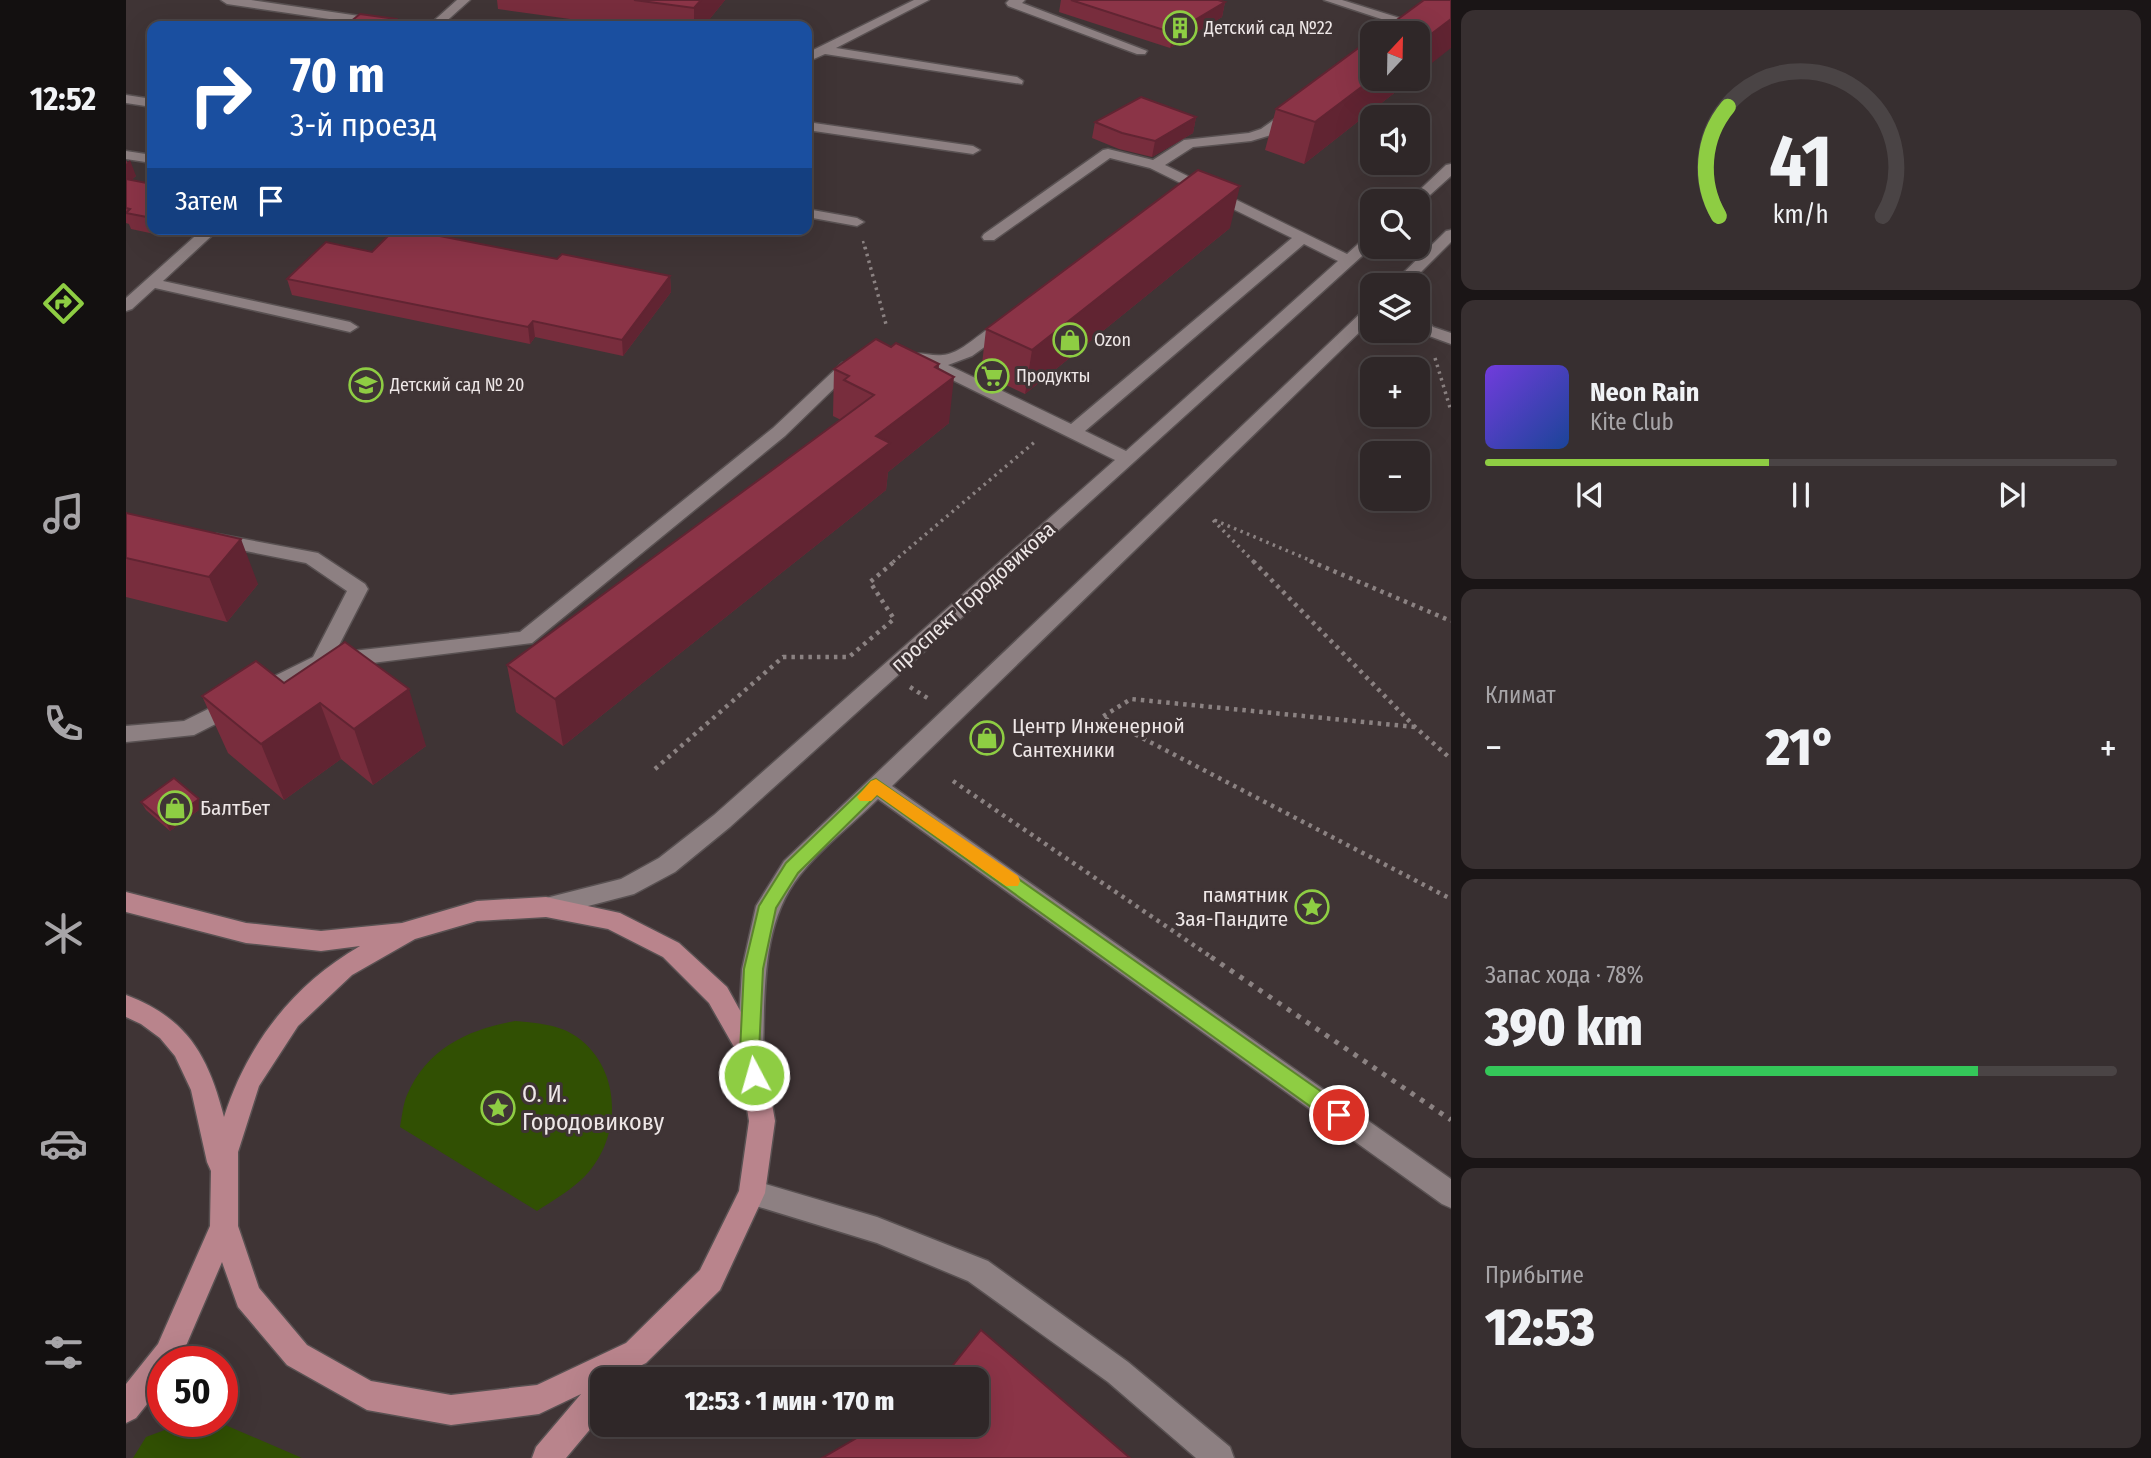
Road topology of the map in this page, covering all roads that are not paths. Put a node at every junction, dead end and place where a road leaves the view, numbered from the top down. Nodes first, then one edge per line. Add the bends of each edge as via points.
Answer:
1 (227, 0) edge
2 (464, 0) edge
3 (923, 0) edge
4 (1019, 0) edge
5 (1337, 1) edge
6 (342, 21) edge
7 (440, 21) edge
8 (1398, 21) edge
9 (1430, 31) edge
10 (1451, 38) edge
11 (823, 50) junction
12 (1141, 51) dead end
13 (812, 56) edge
14 (1017, 81) dead end
15 (126, 99) edge
16 (1308, 99) edge
17 (147, 102) edge
18 (812, 127) edge
19 (973, 150) dead end
20 (126, 155) edge
21 (147, 158) edge
22 (1155, 165) junction
23 (1451, 168) edge
24 (1433, 185) junction
25 (1428, 189) edge
26 (1451, 191) edge
27 (812, 214) edge
28 (858, 222) road end
29 (1451, 234) edge
30 (205, 235) edge
31 (989, 237) dead end
32 (1303, 237) junction
33 (1360, 250) edge
34 (1348, 260) junction
35 (1411, 273) edge
36 (151, 283) junction
37 (126, 306) edge
38 (1028, 308) edge
39 (1360, 322) edge
40 (350, 327) dead end
41 (1430, 329) edge
42 (1451, 339) edge
43 (918, 358) junction
44 (892, 361) edge
45 (870, 363) edge
46 (1073, 432) junction
47 (1126, 458) junction
48 (192, 535) edge
49 (320, 662) junction
50 (126, 734) edge
51 (876, 786) junction
52 (126, 902) edge
53 (546, 907) junction
54 (408, 931) junction
55 (126, 1006) edge
56 (750, 1052) junction
57 (225, 1188) junction
58 (752, 1194) junction
59 (1451, 1195) edge
60 (224, 1226) junction
61 (636, 1353) junction
62 (624, 1367) edge
63 (590, 1406) edge
64 (126, 1408) edge
65 (547, 1458) edge
66 (1219, 1458) edge

1 - 6 street
2 - 7 street
3 - 11 street
4 - 12 street via 1013,3
5 - 8 street
9 - 10 street
11 - 13 street
11 - 14 street
15 - 17 street
16 - 22 street via 1266,132 1189,143
18 - 19 street
20 - 21 street
22 - 31 street via 1108,153
22 - 32 street via 1192,190
23 - 24 street
24 - 25 street
24 - 26 street
27 - 28 street
29 - 35 street
30 - 36 street
32 - 34 street
32 - 46 street
33 - 34 street, проспект Городовикова
34 - 47 street, проспект Городовикова
36 - 37 street
36 - 40 street
38 - 43 street via 960,357 935,363
39 - 51 street
41 - 42 street
43 - 44 street
43 - 46 street
45 - 49 street via 848,366 779,432 525,638
46 - 47 street
47 - 53 street, проспект Городовикова via 887,675 667,865 626,887
48 - 49 street via 311,558 358,589
49 - 50 street via 187,729
51 - 56 street via 792,868 768,906 754,969
51 - 59 street
52 - 54 main road via 246,933 321,941
53 - 54 main road via 477,911
53 - 56 main road via 612,920 671,950 718,995
54 - 57 main road via 344,968 289,1018 248,1081 225,1152
55 - 57 main road via 172,1031 186,1050 207,1099
56 - 58 main road via 762,1121
57 - 60 main road
58 - 61 main road via 710,1280
58 - 66 street via 877,1230 978,1271 1118,1372
60 - 61 main road via 248,1297 297,1355 367,1395 451,1410 539,1399
60 - 64 main road via 168,1354
61 - 62 main road
63 - 65 main road

